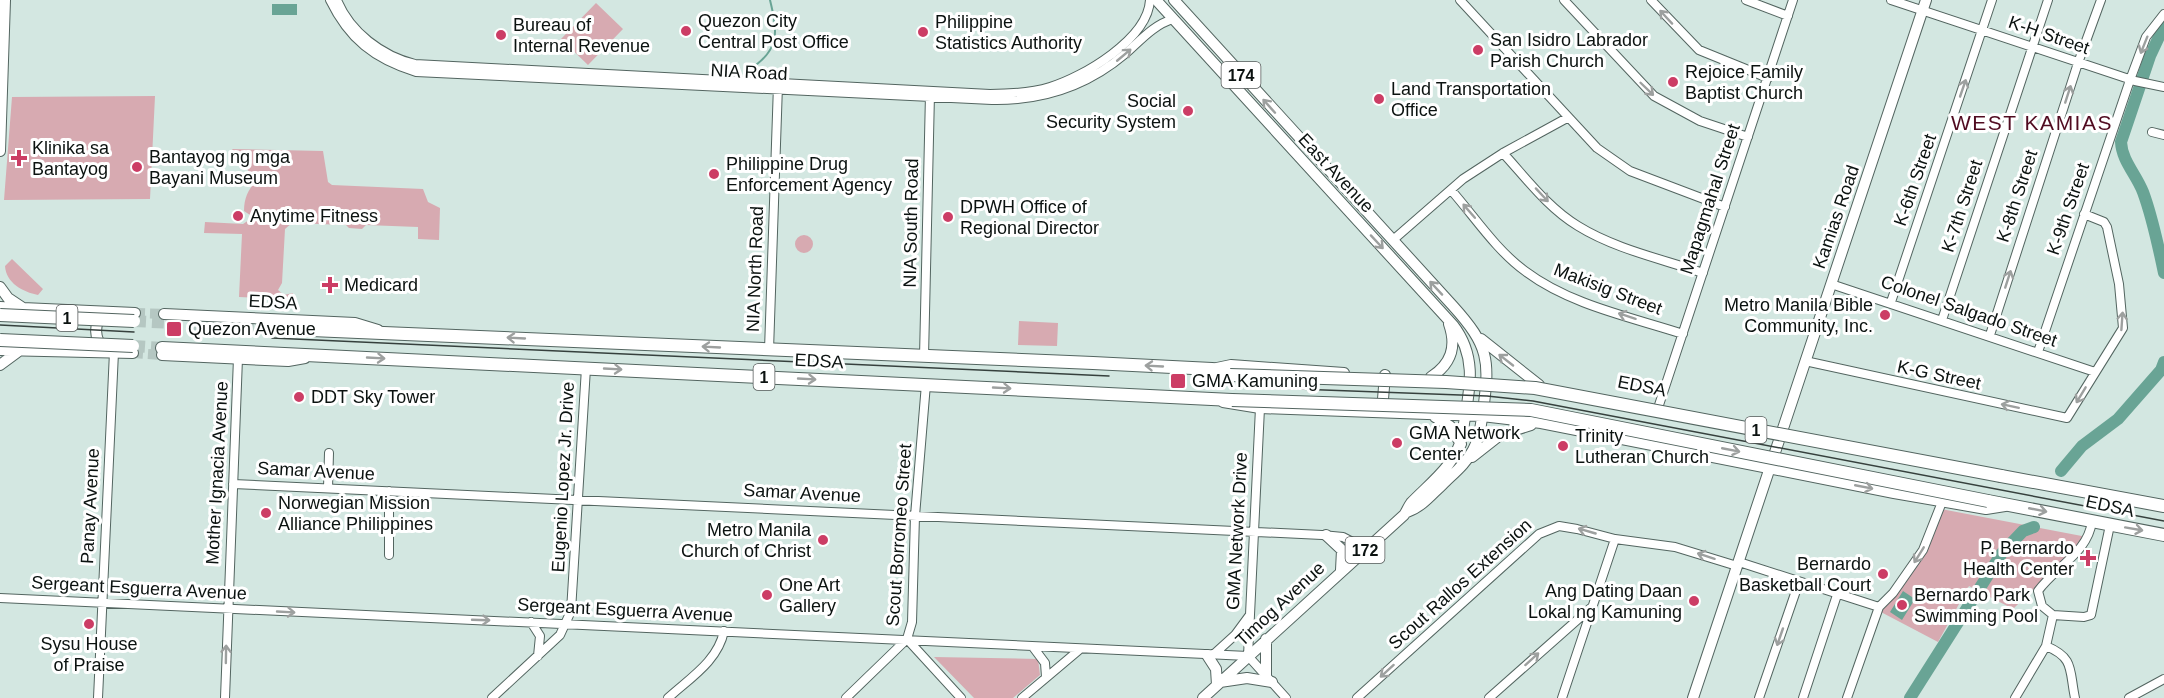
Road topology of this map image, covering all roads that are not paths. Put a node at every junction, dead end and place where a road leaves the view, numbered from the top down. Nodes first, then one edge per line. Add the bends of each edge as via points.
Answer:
1 (5, 0) edge
2 (330, 0) edge
3 (337, 0) edge
4 (1150, 0) edge
5 (1156, 0) edge
6 (1174, 0) edge
7 (1460, 0) edge
8 (1564, 0) edge
9 (1650, 0) edge
10 (1746, 0) edge
11 (1794, 0) edge
12 (1891, 0) edge
13 (1992, 0) edge
14 (2048, 0) edge
15 (2101, 0) edge
16 (1924, 5) edge
17 (2164, 14) edge
18 (1788, 16) junction
19 (1173, 19) junction
20 (1983, 30) junction
21 (2032, 46) junction
22 (2078, 63) junction
23 (1768, 78) junction
24 (2132, 80) junction
25 (778, 86) junction
26 (2164, 87) edge
27 (930, 94) junction
28 (1567, 118) junction
29 (2152, 132) dead end
30 (2164, 135) edge
31 (1748, 137) junction
32 (0, 151) edge
33 (1503, 153) junction
34 (1451, 190) junction
35 (1725, 207) junction
36 (2084, 214) junction
37 (1393, 240) junction
38 (1703, 273) junction
39 (1831, 284) junction
40 (0, 287) edge
41 (1891, 302) junction
42 (0, 307) edge
43 (23, 308) junction
44 (95, 312) junction
45 (107, 312) junction
46 (0, 314) edge
47 (164, 314) tunnel mouth
48 (1446, 316) junction
49 (135, 317) joint
50 (1942, 320) junction
51 (288, 329) tunnel mouth
52 (380, 331) junction
53 (1474, 333) junction
54 (1683, 334) junction
55 (1990, 335) junction
56 (0, 340) edge
57 (0, 350) edge
58 (20, 350) junction
59 (133, 350) joint
60 (769, 350) junction
61 (162, 351) joint
62 (110, 352) junction
63 (2038, 352) junction
64 (317, 355) junction
65 (924, 357) junction
66 (238, 358) junction
67 (1805, 361) junction
68 (0, 365) edge
69 (586, 368) junction
70 (1212, 369) junction
71 (2095, 372) junction
72 (1385, 375) junction
73 (1431, 377) junction
74 (1478, 379) junction
75 (926, 384) junction
76 (1539, 385) junction
77 (1210, 398) junction
78 (1260, 408) junction
79 (1658, 408) junction
80 (1382, 413) junction
81 (1426, 415) junction
82 (1466, 416) junction
83 (1482, 416) junction
84 (1541, 423) junction
85 (1782, 431) junction
86 (1461, 444) junction
87 (329, 453) dead end
88 (1462, 465) junction
89 (1770, 470) junction
90 (232, 484) junction
91 (2059, 486) junction
92 (328, 488) junction
93 (389, 491) junction
94 (577, 500) junction
95 (1942, 502) junction
96 (2014, 505) junction
97 (2164, 506) edge
98 (1407, 512) junction
99 (915, 516) junction
100 (2092, 521) junction
101 (2110, 525) junction
102 (1254, 531) junction
103 (1326, 535) junction
104 (2164, 535) edge
105 (1615, 539) junction
106 (1366, 549) junction
107 (389, 555) dead end
108 (1738, 564) junction
109 (1341, 570) junction
110 (1799, 582) junction
111 (1837, 594) junction
112 (0, 598) edge
113 (103, 603) junction
114 (1593, 606) junction
115 (1879, 607) junction
116 (228, 609) junction
117 (1250, 614) junction
118 (2053, 615) junction
119 (531, 622) junction
120 (567, 624) junction
121 (724, 631) junction
122 (906, 639) junction
123 (1266, 639) junction
124 (2046, 646) junction
125 (1033, 647) junction
126 (1079, 650) junction
127 (1210, 655) junction
128 (1248, 656) junction
129 (538, 657) junction
130 (1046, 677) junction
131 (1269, 679) junction
132 (2164, 679) edge
133 (1219, 683) junction
134 (98, 698) edge
135 (225, 698) edge
136 (492, 698) edge
137 (668, 698) edge
138 (846, 698) edge
139 (961, 698) edge
140 (1022, 698) edge
141 (1203, 698) edge
142 (1286, 698) edge
143 (1357, 698) edge
144 (1489, 698) edge
145 (1562, 698) edge
146 (1693, 698) edge
147 (1759, 698) edge
148 (1803, 698) edge
149 (1846, 698) edge
150 (2015, 698) edge
151 (2075, 698) edge
152 (2129, 698) edge

1 - 32 main road
2 - 25 street, NIA Road via 343,25 361,45 416,72
3 - 25 street, NIA Road via 365,38 385,52 416,64
4 - 27 street, NIA Road via 1137,30 1127,40 1095,67 1060,83 1012,94
5 - 19 main road, East Avenue / 174
37 -> 6 main road, East Avenue / 174
7 - 28 street
8 -> 31 street via 1654,96 1700,121
23 -> 9 street via 1699,50
10 - 18 street
11 - 18 street, Mapagmahal Street
12 - 16 street, K-H Street
13 - 20 street, K-6th Street
14 - 21 street, K-7th Street
15 - 22 street, K-8th Street
16 - 20 street, K-H Street
16 - 39 main road, Kamias Road
17 -> 24 street, K-9th Street via 2146,37
18 - 23 street, Mapagmahal Street
27 -> 19 street, NIA Road via 1014,101 1050,95 1103,72 1155,27
19 -> 48 main road, East Avenue / 174
20 - 21 street, K-H Street
41 -> 20 street, K-6th Street
21 - 22 street, K-H Street
21 - 50 street, K-7th Street
22 - 24 street, K-H Street
55 -> 22 street, K-8th Street
23 - 31 street, Mapagmahal Street
24 - 26 street, K-H Street
24 - 36 street, K-9th Street
25 - 27 street, NIA Road
25 - 60 street, NIA North Road
27 - 65 street, NIA South Road
28 - 33 street
28 - 35 street via 1597,148 1630,171
29 - 30 street
31 - 35 street, Mapagmahal Street
33 - 34 street
33 -> 38 street via 1556,210 1577,226
34 - 37 street
54 -> 34 street, Makisig Street via 1591,304 1539,281 1502,249
35 - 38 street, Mapagmahal Street
36 - 63 street, K-9th Street
71 -> 36 street via 2121,334 2123,313 2106,223
53 -> 37 main road, East Avenue / 174
38 - 54 street, Mapagmahal Street
39 - 41 street, Colonel Salgado Street
39 - 67 main road, Kamias Road
40 - 43 main road
41 - 50 street, Colonel Salgado Street
42 - 43 main road, 1
43 - 44 main road, 1
44 - 45 main road, 1
44 - 46 main road via 82,317
45 - 49 main road, 1
45 - 62 main road via 99,318 96,332 98,341
46 - 49 highway, 1, bridge
47 - 52 main road, EDSA / 1 via 355,323
48 - 73 main road via 1453,338 1452,353 1445,366
48 - 74 main road, East Avenue / 174 via 1467,347 1475,352
50 - 55 street, Colonel Salgado Street
51 - 52 highway, EDSA / 1
60 -> 52 highway, EDSA / 1
53 - 74 main road, East Avenue / 174 via 1487,361
76 -> 53 main road
54 - 79 street, Mapagmahal Street
55 - 63 street, Colonel Salgado Street
56 - 59 highway, 1, bridge
57 - 58 main road, 1
58 - 62 main road, 1
58 - 68 main road
59 - 62 main road, 1
60 - 65 highway, EDSA / 1
61 - 64 highway, EDSA / 1
61 - 66 main road, EDSA / 1
62 - 113 street, Panay Avenue
63 - 71 street, Colonel Salgado Street
64 - 66 main road, EDSA / 1 via 288,361
64 -> 69 highway, EDSA / 1
70 -> 65 highway, EDSA / 1
66 - 90 street, Mother Ignacia Avenue
71 -> 67 street, K-G Street via 2067,418
67 - 85 main road, Kamias Road
69 -> 75 highway, EDSA / 1
69 - 94 street, Eugenio Lopez Jr. Drive
70 - 72 main road, EDSA via 1230,365
70 - 91 highway, EDSA / 1, bridge via 1230,375 1535,388
72 - 73 main road, EDSA
72 - 80 main road
73 - 74 main road, EDSA
74 - 76 main road, EDSA
74 - 82 main road, Timog Avenue
74 - 83 main road, Timog Avenue
75 -> 77 highway, EDSA / 1
75 - 99 street, Scout Borromeo Street
76 - 79 main road, EDSA
77 - 78 main road, EDSA
77 -> 96 highway, EDSA / 1, bridge via 1531,410
78 - 80 main road, EDSA
78 - 102 street, GMA Network Drive
79 - 85 main road, EDSA
80 - 81 main road, EDSA
81 - 82 main road, EDSA
81 - 86 main road via 1447,424
82 - 83 main road, EDSA
82 - 86 main road, Timog Avenue / 172
83 - 84 main road, EDSA
83 - 88 main road, Timog Avenue / 172 via 1476,445
84 - 88 main road via 1506,432
84 - 89 main road, EDSA
85 - 89 main road, Kamias Road
85 - 91 main road, EDSA
86 - 98 main road, Timog Avenue / 172
87 - 92 street
88 - 98 main road, Timog Avenue / 172 via 1416,509
89 -> 95 main road, EDSA
89 - 108 main road, Kamias Road
90 - 92 street, Samar Avenue
90 - 116 street, Mother Ignacia Avenue
91 - 97 highway, EDSA / 1
92 - 93 street, Samar Avenue
93 - 94 street, Samar Avenue
93 - 107 street
94 - 99 street, Samar Avenue
94 - 120 street, Eugenio Lopez Jr. Drive via 572,610
95 - 96 main road, EDSA via 1986,509
95 -> 115 street via 1923,550
96 -> 100 highway, EDSA / 1
98 - 106 main road, Timog Avenue / 172
99 - 102 street, Samar Avenue
99 - 122 street, Scout Borromeo Street via 912,622
100 - 101 highway, EDSA / 1
100 - 118 street via 2090,535 2038,591 2042,606
101 -> 104 highway, EDSA / 1
101 - 118 street via 2091,615
102 - 103 street, Samar Avenue
102 - 117 street, GMA Network Drive
103 - 106 street, Samar Avenue via 1353,540
103 - 109 main road via 1342,550
108 -> 105 street, Scout Rallos Extension via 1675,547
105 - 114 street
105 -> 143 street, Scout Rallos Extension via 1559,526 1546,529
106 - 109 main road, Timog Avenue / 172
108 - 110 street, Scout Rallos Extension
108 - 146 main road, Kamias Road
109 - 123 main road, Timog Avenue / 172
110 - 111 street, Scout Rallos Extension
110 -> 147 street
111 - 115 street, Scout Rallos Extension
111 - 148 street
112 - 113 street, Sergeant Esguerra Avenue
113 - 116 street, Sergeant Esguerra Avenue
113 - 134 street, Panay Avenue
144 -> 114 street
114 - 145 street
115 - 149 street
116 -> 119 street, Sergeant Esguerra Avenue
135 -> 116 street, Mother Ignacia Avenue
117 - 127 street via 1234,635
117 - 128 street, GMA Network Drive
118 - 124 street
119 - 120 street, Sergeant Esguerra Avenue
119 - 129 street via 540,636
120 - 121 street, Sergeant Esguerra Avenue
120 - 129 street, Eugenio Lopez Jr. Drive
121 - 122 street, Sergeant Esguerra Avenue
121 - 137 street via 721,646 711,659
122 - 125 street, Sergeant Esguerra Avenue
122 - 138 street, Scout Borromeo Street
122 - 139 street
123 - 128 main road, Timog Avenue / 172
123 - 131 main road
124 - 150 street
124 - 151 street via 2062,652 2066,658
125 - 126 street, Sergeant Esguerra Avenue
125 - 130 street via 1045,663
126 - 127 street, Sergeant Esguerra Avenue
126 - 130 street
127 - 128 street, Sergeant Esguerra Avenue
127 - 133 main road
128 - 131 street
128 - 133 main road, Timog Avenue / 172
129 - 136 street, Eugenio Lopez Jr. Drive
130 - 140 street
131 - 133 main road
131 - 142 street
132 - 152 street
133 - 141 main road, Timog Avenue / 172

